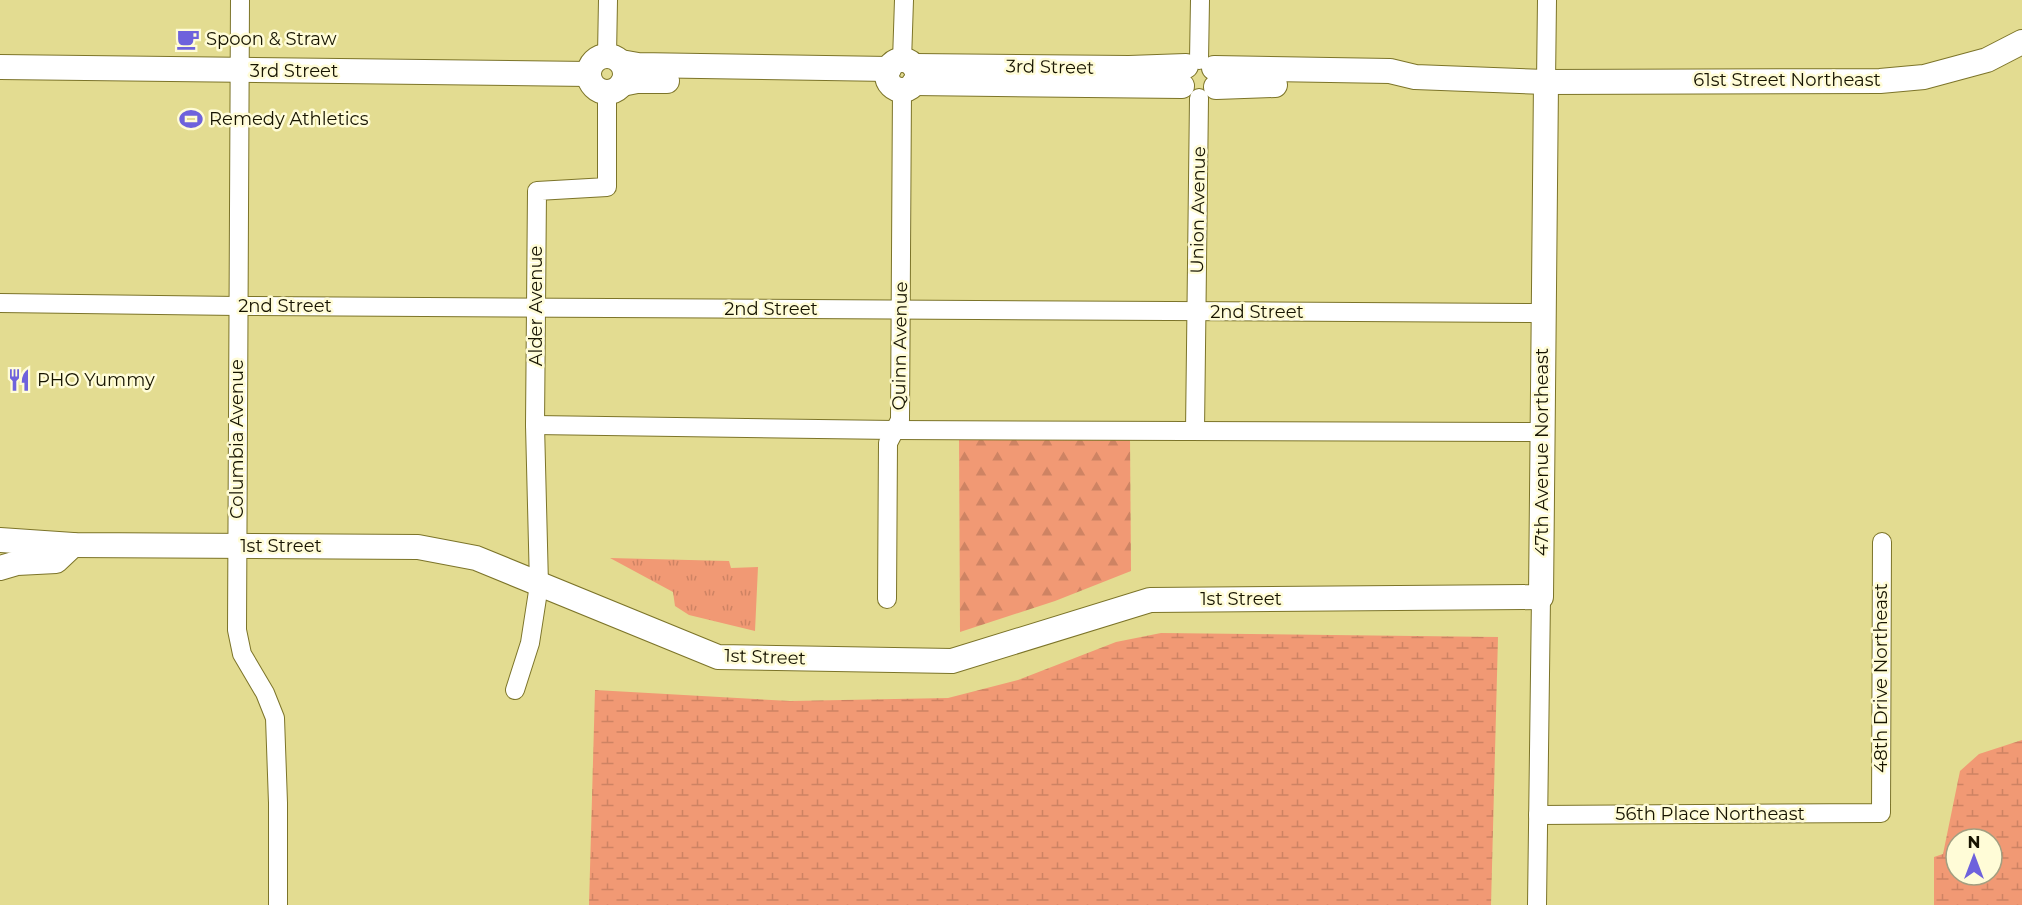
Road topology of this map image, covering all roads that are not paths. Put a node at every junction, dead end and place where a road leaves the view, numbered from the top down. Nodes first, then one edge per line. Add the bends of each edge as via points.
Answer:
1 (240, 0) edge
2 (608, 0) edge
3 (904, 0) edge
4 (1200, 0) edge
5 (1547, 0) edge
6 (2022, 42) edge
7 (0, 67) edge
8 (240, 71) junction
9 (615, 73) junction
10 (902, 75) junction
11 (1199, 77) junction
12 (1546, 82) junction
13 (0, 303) edge
14 (238, 306) junction
15 (537, 308) junction
16 (901, 310) junction
17 (1197, 311) junction
18 (1542, 314) junction
19 (535, 425) junction
20 (894, 430) junction
21 (1195, 431) junction
22 (1542, 432) junction
23 (0, 540) edge
24 (1882, 542) dead end
25 (73, 545) junction
26 (237, 546) junction
27 (0, 568) edge
28 (539, 585) junction
29 (1541, 597) junction
30 (887, 599) dead end
31 (515, 690) dead end
32 (1881, 813) joint
33 (1538, 815) junction
34 (278, 905) edge
35 (1537, 905) edge

1 - 8 street, Columbia Avenue
2 - 9 street, Alder Avenue
3 - 10 street, Quinn Avenue
4 - 11 street, Union Avenue
5 - 12 street, 47th Avenue Northeast
6 - 12 street, 61st Street Northeast via 1987,60 1924,77 1880,81
7 - 8 street, 3rd Street
8 - 9 street, 3rd Street via 589,74 594,87
8 - 14 street, Columbia Avenue
9 - 10 street, 3rd Street via 638,65
9 - 15 street, Alder Avenue via 607,187 537,191
10 - 11 street, 3rd Street via 1129,68
10 - 16 street, Quinn Avenue
11 - 12 street, 3rd Street via 1390,71 1414,77
11 - 17 street, Union Avenue
12 - 18 street, 47th Avenue Northeast
13 - 14 street, 2nd Street
14 - 15 street, 2nd Street
14 - 26 street, Columbia Avenue
15 - 16 street, 2nd Street
15 - 19 street, Alder Avenue
16 - 17 street, 2nd Street
16 - 20 street, Quinn Avenue via 900,420
17 - 18 street, 2nd Street
17 - 21 street, Union Avenue
18 - 22 street, 47th Avenue Northeast
19 - 20 street
19 - 28 street, Alder Avenue
20 - 21 street
20 - 30 street, Quinn Avenue via 888,443
21 - 22 street
22 - 29 street, 47th Avenue Northeast
23 - 25 street, 1st Street
24 - 32 street, 48th Drive Northeast
25 - 26 street, 1st Street
25 - 27 street via 56,561
26 - 28 street, 1st Street via 418,547 476,558
26 - 34 street, Columbia Avenue via 237,630 242,654 275,718
28 - 29 street, 1st Street via 718,657 952,661 1150,600
28 - 31 street via 530,643
29 - 33 street, 47th Avenue Northeast
32 - 33 street, 56th Place Northeast
33 - 35 street, 47th Avenue Northeast

